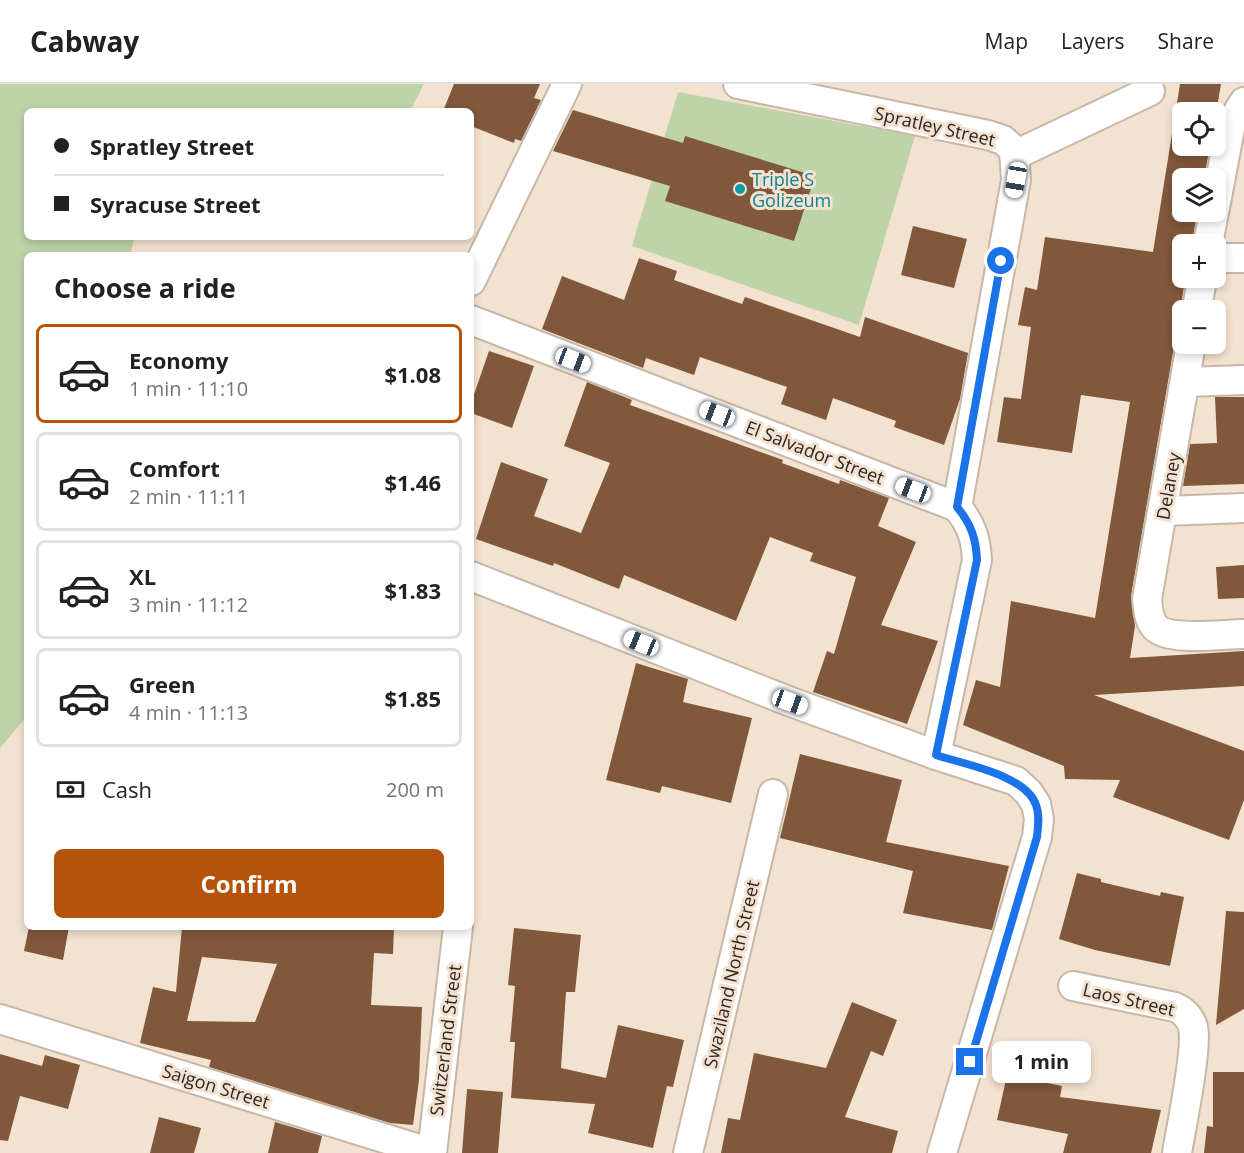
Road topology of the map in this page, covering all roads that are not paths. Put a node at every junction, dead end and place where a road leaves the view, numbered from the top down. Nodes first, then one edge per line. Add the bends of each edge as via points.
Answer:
1 (567, 84) edge
2 (738, 84) edge
3 (1150, 91) dead end
4 (1244, 102) edge
5 (1015, 155) junction
6 (1223, 168) edge
7 (1226, 258) edge
8 (1244, 258) edge
9 (474, 275) edge
10 (474, 321) edge
11 (1189, 354) edge
12 (1244, 380) edge
13 (1185, 382) junction
14 (957, 507) junction
15 (1244, 508) edge
16 (1164, 511) junction
17 (474, 577) edge
18 (1244, 634) edge
19 (936, 755) junction
20 (773, 794) dead end
21 (458, 930) edge
22 (1073, 986) dead end
23 (0, 1019) edge
24 (432, 1153) edge
25 (688, 1153) edge
26 (942, 1153) edge
27 (1177, 1153) edge

1 - 9 street
2 - 5 street, Spratley Street via 988,135 1003,140
3 - 5 street
4 - 6 street via 1231,123
5 - 14 street, Spratley Street via 1016,180
7 - 8 street
10 - 14 street, El Salvador Street
11 - 13 street, Delaney
12 - 13 street
13 - 16 street, Delaney
14 - 19 street via 976,540 977,560
15 - 16 street
16 - 18 street, Delaney via 1147,599 1155,627 1187,636
17 - 19 street
19 - 26 street via 1016,781 1036,804 1039,819 999,970
20 - 25 street, Swaziland North Street
21 - 24 street, Switzerland Street
22 - 27 street, Laos Street via 1175,1007 1189,1019 1194,1039
23 - 24 street, Saigon Street

